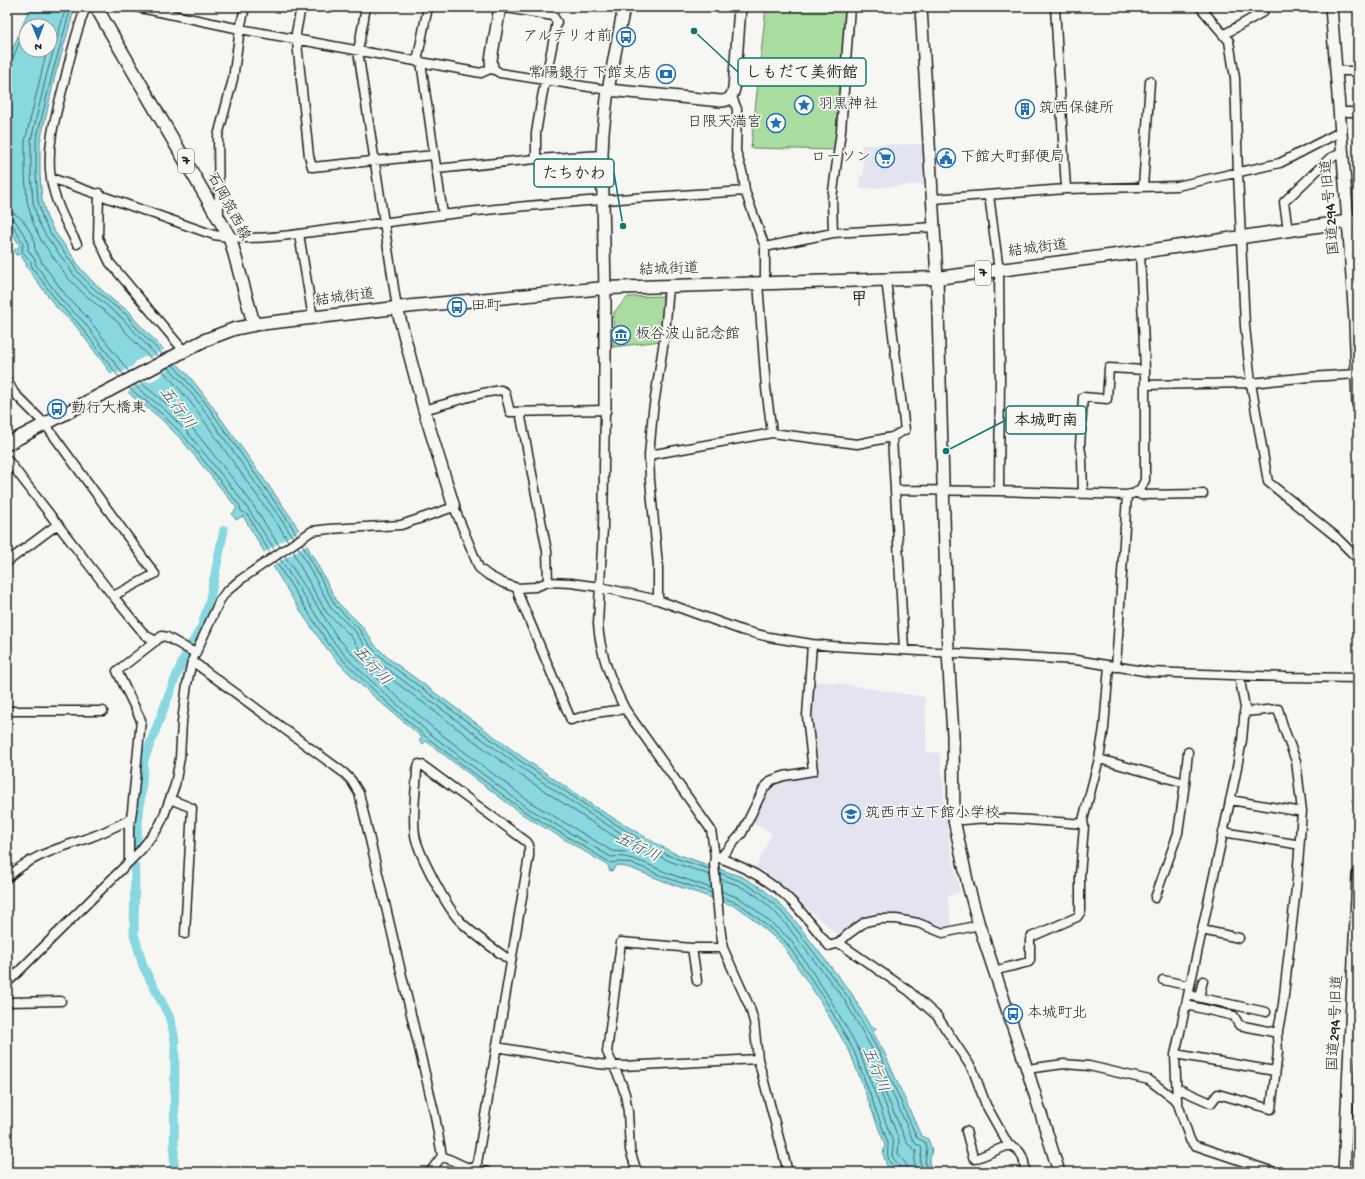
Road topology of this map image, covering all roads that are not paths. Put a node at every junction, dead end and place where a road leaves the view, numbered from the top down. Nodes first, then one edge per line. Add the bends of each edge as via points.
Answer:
1 (86, 7) edge
2 (96, 7) edge
3 (136, 7) edge
4 (245, 7) edge
5 (301, 7) edge
6 (366, 7) edge
7 (428, 7) edge
8 (500, 7) edge
9 (624, 7) edge
10 (740, 7) edge
11 (850, 7) edge
12 (921, 7) edge
13 (1055, 7) edge
14 (1200, 7) edge
15 (1261, 7) edge
16 (1331, 7) edge
17 (240, 29) junction
18 (1223, 35) junction
19 (297, 39) junction
20 (358, 51) junction
21 (419, 62) junction
22 (492, 68) junction
23 (1336, 71) junction
24 (1358, 71) edge
25 (546, 80) junction
26 (1150, 81) dead end
27 (608, 90) junction
28 (732, 97) junction
29 (1339, 112) junction
30 (1358, 112) edge
31 (1340, 132) junction
32 (1342, 153) junction
33 (602, 155) junction
34 (434, 156) junction
35 (536, 159) junction
36 (375, 162) junction
37 (436, 169) junction
38 (1238, 173) junction
39 (51, 178) junction
40 (1142, 187) junction
41 (1066, 189) junction
42 (745, 191) junction
43 (99, 193) junction
44 (989, 195) junction
45 (602, 199) junction
46 (933, 199) junction
47 (443, 215) junction
48 (220, 219) junction
49 (1353, 221) edge
50 (384, 223) junction
51 (935, 227) junction
52 (1288, 230) junction
53 (833, 233) junction
54 (299, 234) junction
55 (230, 238) junction
56 (1241, 238) junction
57 (77, 244) dead end
58 (765, 247) junction
59 (1140, 252) junction
60 (999, 271) junction
61 (938, 278) junction
62 (886, 280) junction
63 (762, 283) junction
64 (669, 286) junction
65 (605, 288) junction
66 (397, 308) junction
67 (313, 318) junction
68 (1356, 322) edge
69 (254, 325) junction
70 (182, 351) junction
71 (1145, 370) junction
72 (1357, 374) edge
73 (7, 380) edge
74 (1251, 383) junction
75 (1145, 385) junction
76 (1358, 404) edge
77 (424, 410) junction
78 (605, 410) junction
79 (520, 412) junction
80 (45, 424) junction
81 (772, 433) junction
82 (892, 437) junction
83 (7, 444) edge
84 (649, 454) junction
85 (7, 459) edge
86 (896, 490) junction
87 (944, 490) junction
88 (998, 491) junction
89 (1136, 492) junction
90 (1083, 494) junction
91 (1203, 494) dead end
92 (1126, 495) junction
93 (454, 507) junction
94 (58, 524) junction
95 (1358, 559) edge
96 (7, 562) edge
97 (548, 582) junction
98 (600, 587) junction
99 (517, 588) junction
100 (113, 596) junction
101 (658, 600) junction
102 (156, 641) junction
103 (812, 644) junction
104 (904, 649) junction
105 (948, 652) junction
106 (195, 653) junction
107 (192, 661) junction
108 (1112, 666) junction
109 (1239, 675) junction
110 (1358, 678) edge
111 (625, 709) junction
112 (7, 711) edge
113 (103, 711) dead end
114 (1244, 712) junction
115 (1188, 752) dead end
116 (1099, 759) junction
117 (1184, 783) junction
118 (170, 799) junction
119 (1230, 800) junction
120 (1297, 811) dead end
121 (131, 820) junction
122 (963, 820) dead end
123 (1083, 821) junction
124 (1223, 832) junction
125 (1295, 844) dead end
126 (717, 857) junction
127 (129, 862) junction
128 (1358, 875) edge
129 (7, 878) edge
130 (1155, 898) dead end
131 (979, 925) junction
132 (1202, 930) junction
133 (185, 934) dead end
134 (1239, 938) dead end
135 (839, 943) junction
136 (692, 948) junction
137 (723, 948) junction
138 (511, 961) junction
139 (1001, 969) dead end
140 (1163, 980) dead end
141 (697, 981) dead end
142 (1203, 981) dead end
143 (7, 983) edge
144 (1189, 991) junction
145 (1200, 997) junction
146 (60, 1001) dead end
147 (7, 1002) edge
148 (1186, 1005) junction
149 (1266, 1012) dead end
150 (1278, 1033) junction
151 (496, 1047) junction
152 (1175, 1054) junction
153 (758, 1059) junction
154 (614, 1066) junction
155 (1034, 1068) dead end
156 (1276, 1071) junction
157 (1177, 1088) junction
158 (1178, 1102) junction
159 (1347, 1121) junction
160 (1358, 1123) edge
161 (966, 1131) dead end
162 (1009, 1146) junction
163 (442, 1156) junction
164 (476, 1169) junction
165 (430, 1172) edge
166 (487, 1172) edge
167 (637, 1172) edge
168 (788, 1172) edge
169 (1025, 1172) edge
170 (1059, 1172) edge
171 (1274, 1172) edge
172 (1344, 1172) edge

1 - 39 street via 69,62 54,126 50,148
2 - 48 main road, 石岡筑西線 / 7
3 - 17 street
4 - 17 street
5 - 19 street
6 - 20 street
7 - 21 street
8 - 22 street via 491,60
8 - 25 street via 553,16 557,22
9 - 27 street
10 - 28 street
11 - 53 street via 841,131 832,199
12 - 46 street
13 - 41 street
14 - 18 street
15 - 18 street via 1264,12
16 - 23 street, 国道294号旧道
17 - 19 street
17 - 48 street via 233,79 218,136
18 - 38 street via 1229,42 1236,78
19 - 20 street
19 - 36 street via 312,167
20 - 21 street
20 - 36 street
21 - 22 street via 481,73
21 - 34 street
22 - 25 street via 500,73
23 - 24 street
23 - 29 street, 国道294号旧道
25 - 27 street
25 - 35 street via 536,133
26 - 40 street
27 - 28 street via 721,101
27 - 33 street
28 - 42 street via 737,109 736,151
29 - 30 street
29 - 31 street, 国道294号旧道
31 - 32 street, 国道294号旧道
31 - 38 street via 1280,163
32 - 49 street, 国道294号旧道
32 - 52 street via 1330,158 1284,202
33 - 35 street
33 - 45 street
34 - 36 street
34 - 37 street
35 - 37 street
36 - 50 street
37 - 47 street
38 - 40 street via 1177,186
38 - 56 street
39 - 43 street
39 - 57 street via 55,198
40 - 41 street
41 - 44 street
42 - 45 street
42 - 58 street
43 - 55 street via 214,235
43 - 70 street via 98,238 110,263
44 - 46 street
44 - 60 street
45 - 47 street
45 - 65 street
46 - 51 street
47 - 50 street
48 - 55 main road, 石岡筑西線 / 7
49 - 52 main road, 結城街道 / 7
49 - 68 street, 国道294号旧道
50 - 54 street
50 - 66 street
51 - 53 street
51 - 61 street
52 - 56 main road, 結城街道 / 7
53 - 58 street
54 - 55 street
54 - 67 street
55 - 69 main road, 石岡筑西線 / 7
56 - 59 main road, 結城街道 / 7
56 - 74 street via 1245,326
58 - 63 street
59 - 60 main road, 結城街道 / 7
59 - 71 street
60 - 61 main road, 結城街道 / 7
60 - 88 street
61 - 62 main road, 結城街道 / 7
61 - 87 street
62 - 63 main road, 結城街道 / 7
62 - 82 street via 904,430
63 - 64 main road, 結城街道 / 7
63 - 81 street via 766,388
64 - 65 main road, 結城街道 / 7
64 - 84 street
65 - 66 main road, 結城街道 / 7
65 - 78 street
66 - 67 main road, 結城街道 / 7
66 - 77 street
67 - 69 main road, 結城街道 / 7
68 - 72 street, 国道294号旧道
69 - 70 main road, 結城街道 / 7 via 219,334
70 - 80 main road, 結城街道 / 7
71 - 75 street
71 - 90 street via 1109,368 1107,399 1083,397 1080,446
72 - 74 street
72 - 76 street, 国道294号旧道
73 - 80 street via 14,393
74 - 75 street
74 - 95 street via 1268,482 1334,535
75 - 89 street via 1145,480 1139,492
77 - 79 street via 502,390 505,392 510,412
77 - 93 street
78 - 79 street
78 - 98 street
79 - 97 street via 547,552
80 - 83 main road, 結城街道 / 7
80 - 100 street via 155,574
81 - 82 street via 857,444
81 - 84 street
82 - 86 street
84 - 101 street via 658,565
85 - 94 street
86 - 87 street
86 - 104 street
87 - 88 street
87 - 105 street
88 - 90 street
89 - 91 street via 1141,495
89 - 92 street
90 - 92 street
92 - 108 street
93 - 99 street via 479,568 488,575
93 - 106 street via 401,525 329,529 309,533 240,580 220,600
94 - 96 street
94 - 100 street
97 - 98 street
97 - 99 street via 535,587
98 - 101 street
98 - 111 street via 599,640 614,687
99 - 111 street via 571,720 595,713
100 - 102 street via 145,635
101 - 103 street via 741,630
102 - 106 street via 162,636 167,637
102 - 121 street via 117,671 141,720
103 - 104 street
103 - 126 street via 807,716 813,771 772,780 764,788 742,833
104 - 105 street
105 - 108 street via 1076,660
105 - 131 street via 953,735 954,820
106 - 107 street
107 - 118 street via 182,722 180,758
107 - 163 street via 344,773 359,793 435,1116
108 - 109 street via 1150,672
108 - 116 street
109 - 110 street
109 - 114 street
111 - 126 street via 711,830
112 - 113 street
114 - 119 street via 1242,740
114 - 150 street via 1278,709 1296,761 1302,811 1297,879
115 - 117 street
116 - 117 street
116 - 123 street
117 - 130 street via 1178,833
118 - 127 street via 158,828
118 - 133 street via 192,808
119 - 120 street
119 - 124 street
121 - 127 street
121 - 129 street via 41,855 16,869
122 - 123 street via 1082,824
123 - 139 street via 1080,913 1077,917 1031,936 1029,962
124 - 125 street
124 - 132 street
126 - 135 street via 762,878 791,900 829,946
126 - 137 street via 714,864
127 - 143 street
128 - 159 street, 国道294号旧道
131 - 135 street via 943,933 918,923 879,919 865,922
131 - 170 street
132 - 134 street
132 - 144 street
135 - 162 street via 909,991 937,1016 973,1070 986,1105
136 - 137 street
136 - 141 street
136 - 154 street via 621,942 607,1052
137 - 153 street via 750,1008
138 - 138 street via 529,846 527,842 419,764 414,820 415,835 423,859 456,917
138 - 151 street
140 - 144 street
142 - 145 street
144 - 145 street
144 - 148 street
145 - 149 street
146 - 147 street
148 - 150 street via 1234,1016 1238,1026
148 - 152 street
150 - 156 street
151 - 154 street
151 - 164 street
152 - 156 street
152 - 157 street
153 - 154 street
153 - 168 street
154 - 167 street via 625,1094 630,1150
155 - 158 street via 1064,1064 1089,1066 1141,1078 1149,1080
156 - 157 street via 1271,1109 1218,1094 1212,1103
157 - 158 street
158 - 171 street via 1190,1140 1194,1145
159 - 160 street
159 - 172 street, 国道294号旧道
161 - 162 street via 975,1159
162 - 169 street via 1015,1147 1022,1154
163 - 164 street
163 - 165 street
164 - 166 street

